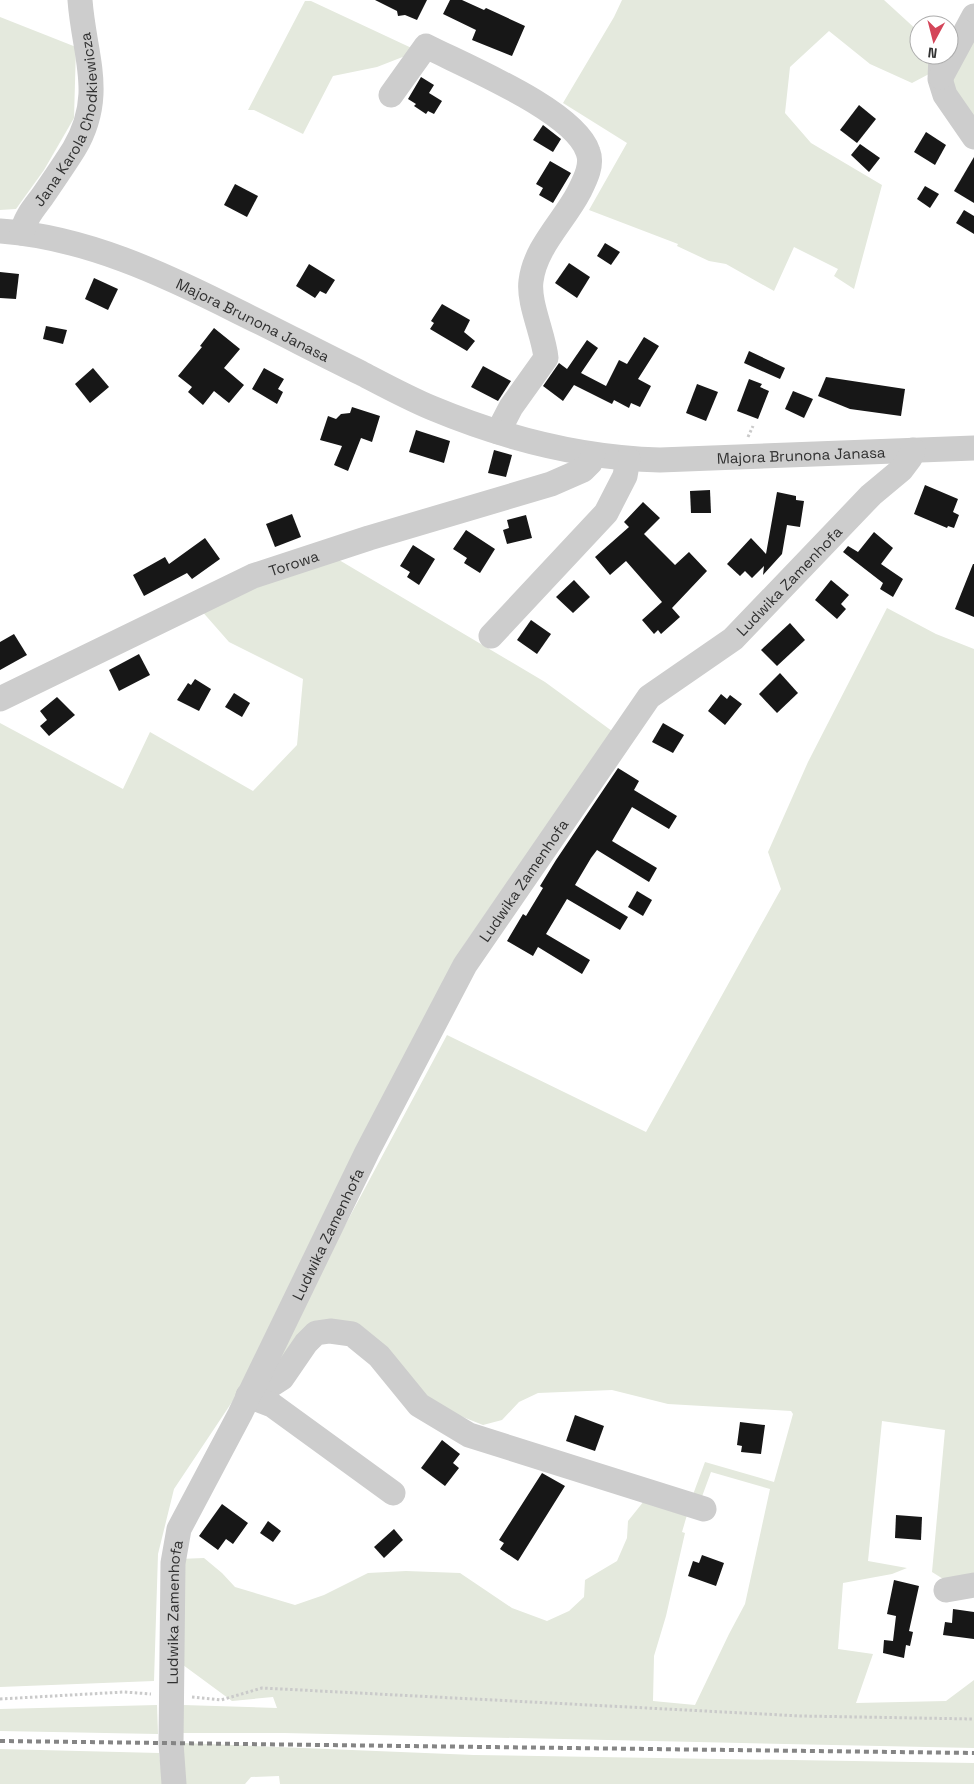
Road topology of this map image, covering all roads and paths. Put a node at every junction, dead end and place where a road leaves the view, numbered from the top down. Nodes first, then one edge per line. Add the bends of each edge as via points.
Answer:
1 (80, 0) edge
2 (974, 16) edge
3 (941, 67) edge
4 (391, 95) dead end
5 (974, 137) edge
6 (11, 232) edge
7 (498, 432) junction
8 (974, 448) edge
9 (913, 450) junction
10 (593, 455) junction
11 (628, 459) junction
12 (491, 636) dead end
13 (0, 699) edge
14 (248, 1396) junction
15 (393, 1494) dead end
16 (704, 1510) dead end
17 (974, 1585) edge
18 (946, 1590) dead end
19 (172, 1696) junction
20 (0, 1698) edge
21 (974, 1720) edge
22 (174, 1784) edge

1 - 6 street, Jana Karola Chodkiewicza via 92,96 85,125 74,148 24,222
2 - 3 street
3 - 5 street via 945,95
4 - 7 street via 426,46 546,108 575,132 589,153 589,170 579,192 532,271 532,298 546,358 511,407
6 - 7 street, Majora Brunona Janasa via 74,244 159,274 418,402
7 - 10 street, Majora Brunona Janasa
8 - 9 street, Majora Brunona Janasa
9 - 11 street, Majora Brunona Janasa via 676,460
9 - 14 street, Ludwika Zamenhofa via 900,470 871,495 733,639 649,696 465,965 367,1152
10 - 11 street, Majora Brunona Janasa
10 - 13 street, Torowa via 583,470 551,484 253,576
11 - 12 street via 625,476 606,513
14 - 15 street via 272,1405
14 - 16 street via 282,1378 316,1333 352,1334 379,1356 419,1405 469,1435
14 - 19 street, Ludwika Zamenhofa via 179,1529 173,1562
17 - 18 street
19 - 20 path via 124,1692
19 - 21 path via 221,1700 262,1688 801,1716
19 - 22 street, Ludwika Zamenhofa

